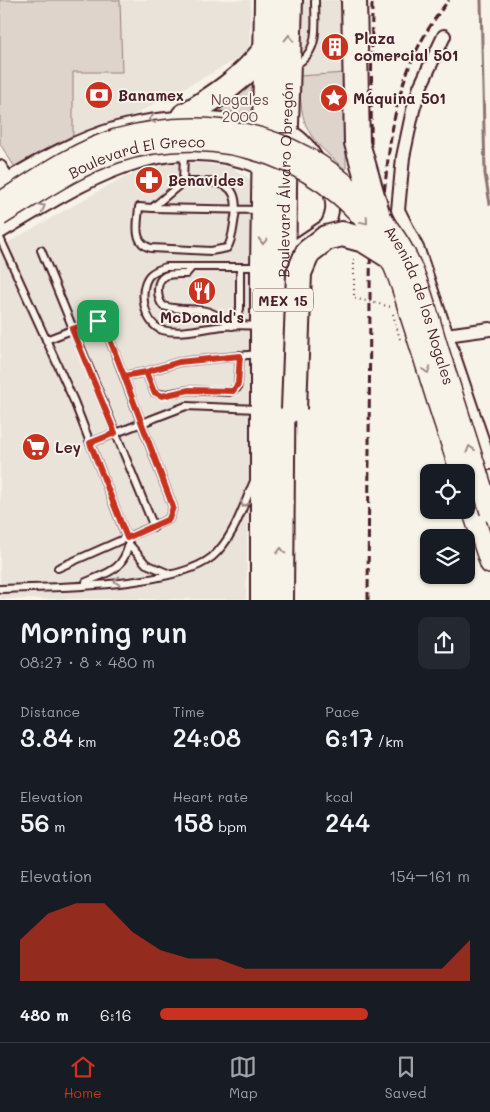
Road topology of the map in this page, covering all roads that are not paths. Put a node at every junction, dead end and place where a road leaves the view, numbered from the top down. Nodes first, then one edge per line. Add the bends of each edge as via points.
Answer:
1 (267, 0) edge
2 (290, 0) edge
3 (315, 0) edge
4 (354, 0) edge
5 (444, 36) dead end
6 (266, 49) junction
7 (289, 69) junction
8 (184, 116) junction
9 (279, 152) junction
10 (184, 154) junction
11 (0, 167) edge
12 (4, 181) edge
13 (183, 182) junction
14 (0, 202) edge
15 (152, 208) junction
16 (236, 210) junction
17 (264, 210) junction
18 (377, 213) junction
19 (0, 216) edge
20 (0, 232) edge
21 (0, 238) edge
22 (41, 250) dead end
23 (284, 254) junction
24 (388, 255) junction
25 (192, 267) junction
26 (252, 267) junction
27 (232, 326) junction
28 (264, 326) junction
29 (72, 329) junction
30 (490, 329) edge
31 (446, 335) junction
32 (46, 340) junction
33 (264, 354) junction
34 (240, 356) junction
35 (146, 372) junction
36 (124, 376) junction
37 (264, 410) junction
38 (141, 422) junction
39 (115, 433) junction
40 (90, 443) junction
41 (264, 459) junction
42 (490, 463) edge
43 (457, 464) edge
44 (490, 512) edge
45 (475, 519) edge
46 (280, 522) junction
47 (154, 526) junction
48 (128, 542) junction
49 (490, 564) edge
50 (58, 568) dead end
51 (170, 574) junction
52 (79, 585) junction
53 (0, 589) edge
54 (264, 600) edge
55 (281, 600) edge

1 - 6 highway, Boulevard Álvaro Obregón / MEX 15
7 -> 2 highway, Boulevard Álvaro Obregón / MEX 15
3 - 7 lane via 311,53
4 - 18 highway, bridge via 357,143
5 - 31 street via 413,110 398,201 399,215 418,250
6 - 8 highway via 232,85
6 - 9 highway, Boulevard Álvaro Obregón / MEX 15
7 - 9 highway, Boulevard Álvaro Obregón / MEX 15
8 - 9 street via 210,117
8 -> 12 street via 139,121 110,129
9 - 10 street via 227,158
9 - 14 main road, Boulevard El Greco, bridge via 247,133 177,128 146,132 87,150
9 - 17 highway, Boulevard Álvaro Obregón / MEX 15
9 - 18 main road, Avenida de los Nogales, bridge via 323,166
9 - 19 main road, Boulevard El Greco, bridge via 215,142 150,144 89,165
9 - 23 highway, Boulevard Álvaro Obregón / MEX 15
9 - 23 street via 310,146 323,170 333,204 326,226
9 -> 24 main road, Avenida de los Nogales, bridge via 341,196 363,218
10 - 13 lane
20 -> 10 street via 102,174 149,158
11 - 12 street
13 - 15 lane
13 - 16 lane via 229,186 235,195
15 - 16 lane
15 - 16 lane via 139,207 138,240 143,246 211,251 223,250 229,245
16 - 17 lane
17 -> 26 highway, Boulevard Álvaro Obregón / MEX 15
44 -> 18 main road, Avenida de los Nogales, bridge via 414,274 405,254
21 - 32 lane
22 - 29 lane
23 - 46 highway, Boulevard Álvaro Obregón / MEX 15
24 -> 43 main road, Avenida de los Nogales, bridge via 401,285
24 - 46 highway, bridge via 364,240 342,234 326,238 308,252 299,273 292,485
25 - 26 lane
25 - 27 lane via 186,274 168,275 160,280 158,300 163,306 217,313
25 - 27 lane via 166,267 148,277 144,287 148,318 153,326 180,331
26 - 27 lane
26 - 28 highway, Boulevard Álvaro Obregón / MEX 15
27 - 28 lane
28 - 33 highway, Boulevard Álvaro Obregón / MEX 15
29 - 32 lane
29 - 36 lane via 94,321 102,323
29 - 39 lane
30 - 31 street
31 - 42 street
32 - 40 lane
33 - 34 lane
33 - 37 highway, Boulevard Álvaro Obregón / MEX 15
34 - 35 lane via 179,362
34 - 35 lane via 237,388 229,392 189,390 162,396 154,392
35 - 36 lane
36 - 38 lane
37 - 38 lane via 186,406
37 - 41 highway, Boulevard Álvaro Obregón / MEX 15
38 - 39 lane
38 - 47 lane via 173,507 171,517
39 - 40 lane
39 - 47 lane
40 - 48 lane
41 -> 51 lane via 226,542 200,566
41 - 54 highway, Boulevard Álvaro Obregón / MEX 15
45 - 49 main road
55 -> 46 highway, Boulevard Álvaro Obregón / MEX 15
47 - 48 lane
48 - 50 lane
48 - 51 lane via 146,564
48 - 52 lane via 125,557 118,567
51 -> 52 lane
52 - 53 lane

